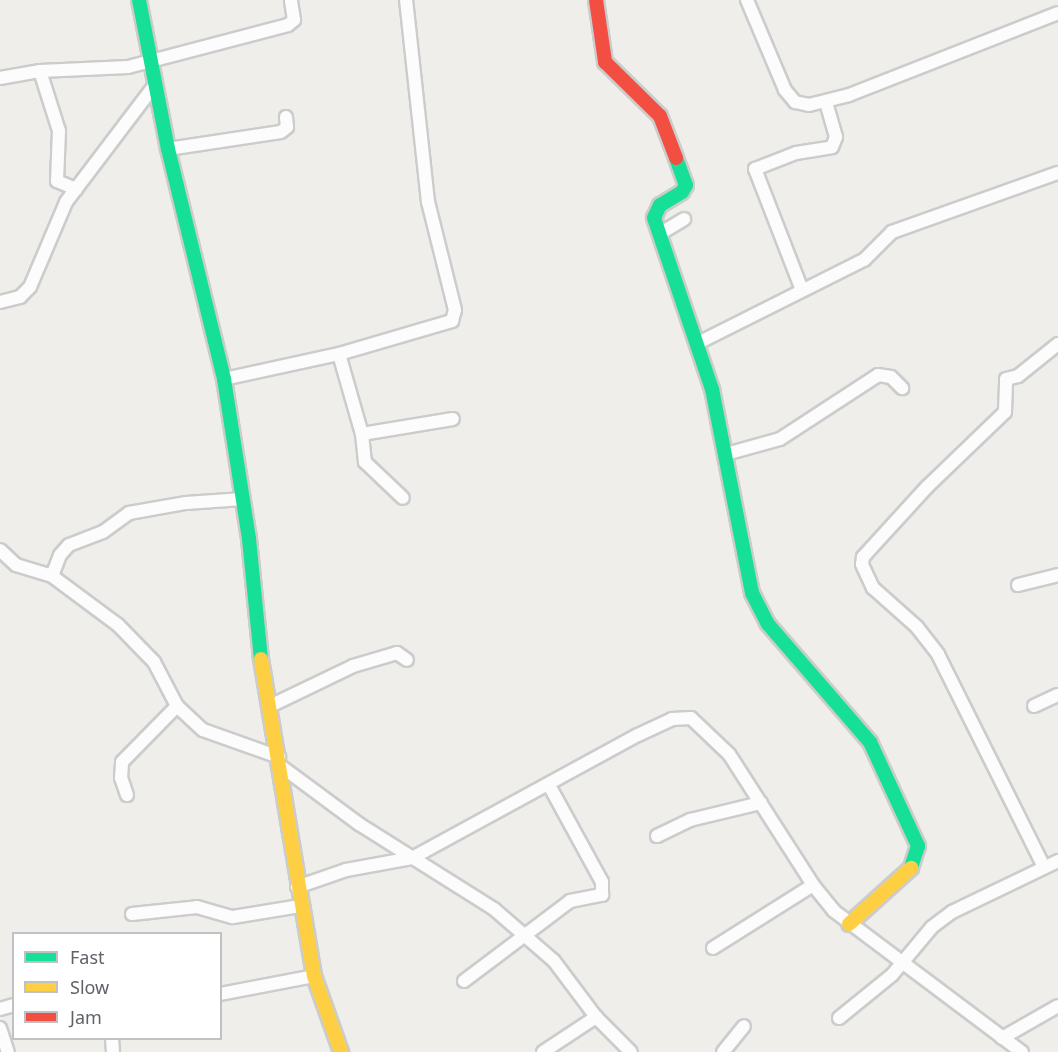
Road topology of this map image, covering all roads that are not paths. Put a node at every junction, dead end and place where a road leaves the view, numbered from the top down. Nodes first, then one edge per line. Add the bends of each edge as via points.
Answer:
1 (139, 0) edge
2 (291, 0) edge
3 (406, 0) edge
4 (596, 0) edge
5 (747, 0) edge
6 (1058, 13) edge
7 (150, 61) junction
8 (40, 71) junction
9 (0, 78) edge
10 (154, 86) junction
11 (826, 102) junction
12 (286, 117) dead end
13 (168, 149) junction
14 (1058, 172) edge
15 (76, 189) junction
16 (684, 219) dead end
17 (661, 233) junction
18 (802, 290) junction
19 (0, 302) edge
20 (698, 343) junction
21 (1058, 344) edge
22 (339, 354) junction
23 (224, 380) junction
24 (902, 388) dead end
25 (453, 419) dead end
26 (362, 434) junction
27 (726, 454) junction
28 (403, 498) dead end
29 (243, 499) junction
30 (0, 550) edge
31 (1058, 575) edge
32 (52, 576) junction
33 (1018, 585) dead end
34 (408, 660) dead end
35 (1058, 694) edge
36 (177, 706) junction
37 (270, 706) junction
38 (1034, 706) dead end
39 (277, 741) junction
40 (259, 752) junction
41 (281, 762) junction
42 (549, 785) junction
43 (128, 795) dead end
44 (761, 803) junction
45 (657, 836) dead end
46 (412, 858) junction
47 (1058, 861) edge
48 (1044, 867) junction
49 (813, 885) junction
50 (297, 887) junction
51 (300, 906) junction
52 (132, 914) dead end
53 (849, 924) junction
54 (524, 933) junction
55 (713, 948) dead end
56 (901, 963) junction
57 (314, 976) junction
58 (464, 981) dead end
59 (222, 994) edge
60 (1058, 1006) edge
61 (596, 1017) junction
62 (839, 1018) dead end
63 (744, 1026) dead end
64 (0, 1028) edge
65 (1002, 1038) junction
66 (8, 1052) edge
67 (341, 1052) edge
68 (543, 1052) edge
69 (631, 1052) edge
70 (723, 1052) edge
71 (1022, 1052) edge

1 - 7 street
2 - 7 street via 292,24
3 - 22 street via 428,202 455,310 452,321 443,325
4 - 17 street via 604,62 660,116 686,185 655,211
5 - 11 street via 785,90 795,102
6 - 11 street
7 - 8 street via 110,71
7 - 10 street
8 - 9 street
8 - 15 street via 59,131 57,181
10 - 13 street
10 - 15 street
11 - 18 street via 836,137 832,147 768,162 755,168 754,174 780,226
12 - 13 street via 287,127 281,132
13 - 23 street
14 - 18 street via 892,232 864,260
15 - 19 street via 58,217 30,287 20,297
16 - 17 street
17 - 20 street
18 - 20 street
20 - 27 street
21 - 48 street via 1018,376 1006,379 1005,411 919,495 863,558 862,564 873,588 917,627 938,654
22 - 23 street
22 - 26 street
23 - 29 street
24 - 27 street via 891,377 878,375 780,439
25 - 26 street
26 - 28 street via 367,467
27 - 53 street via 745,562 760,612 870,742 918,846 913,866
29 - 32 street via 129,513 103,532 69,545 60,555
29 - 37 street via 260,653
30 - 32 street via 16,566
31 - 33 street
32 - 36 street via 118,625 143,650 160,672
34 - 37 street via 397,653 353,666
35 - 38 street
36 - 40 street via 203,730
36 - 43 street via 122,762 121,778
37 - 39 street
39 - 40 street
39 - 41 street
40 - 41 street
41 - 46 street
41 - 50 street
42 - 44 street via 638,735 682,716 703,726 729,754
42 - 46 street
42 - 54 street via 604,889 596,897 570,901
44 - 45 street via 690,820
44 - 49 street
46 - 50 street via 346,870
46 - 54 street via 494,909
47 - 48 street
48 - 56 street via 952,912 932,927
49 - 53 street
49 - 55 street
50 - 51 street
51 - 52 street via 233,917 197,907
51 - 57 street
53 - 56 street
54 - 58 street
54 - 61 street via 554,962
56 - 62 street
56 - 65 street
57 - 59 street
57 - 67 street
60 - 65 street
61 - 68 street
61 - 69 street
63 - 70 street
64 - 66 street
65 - 71 street

